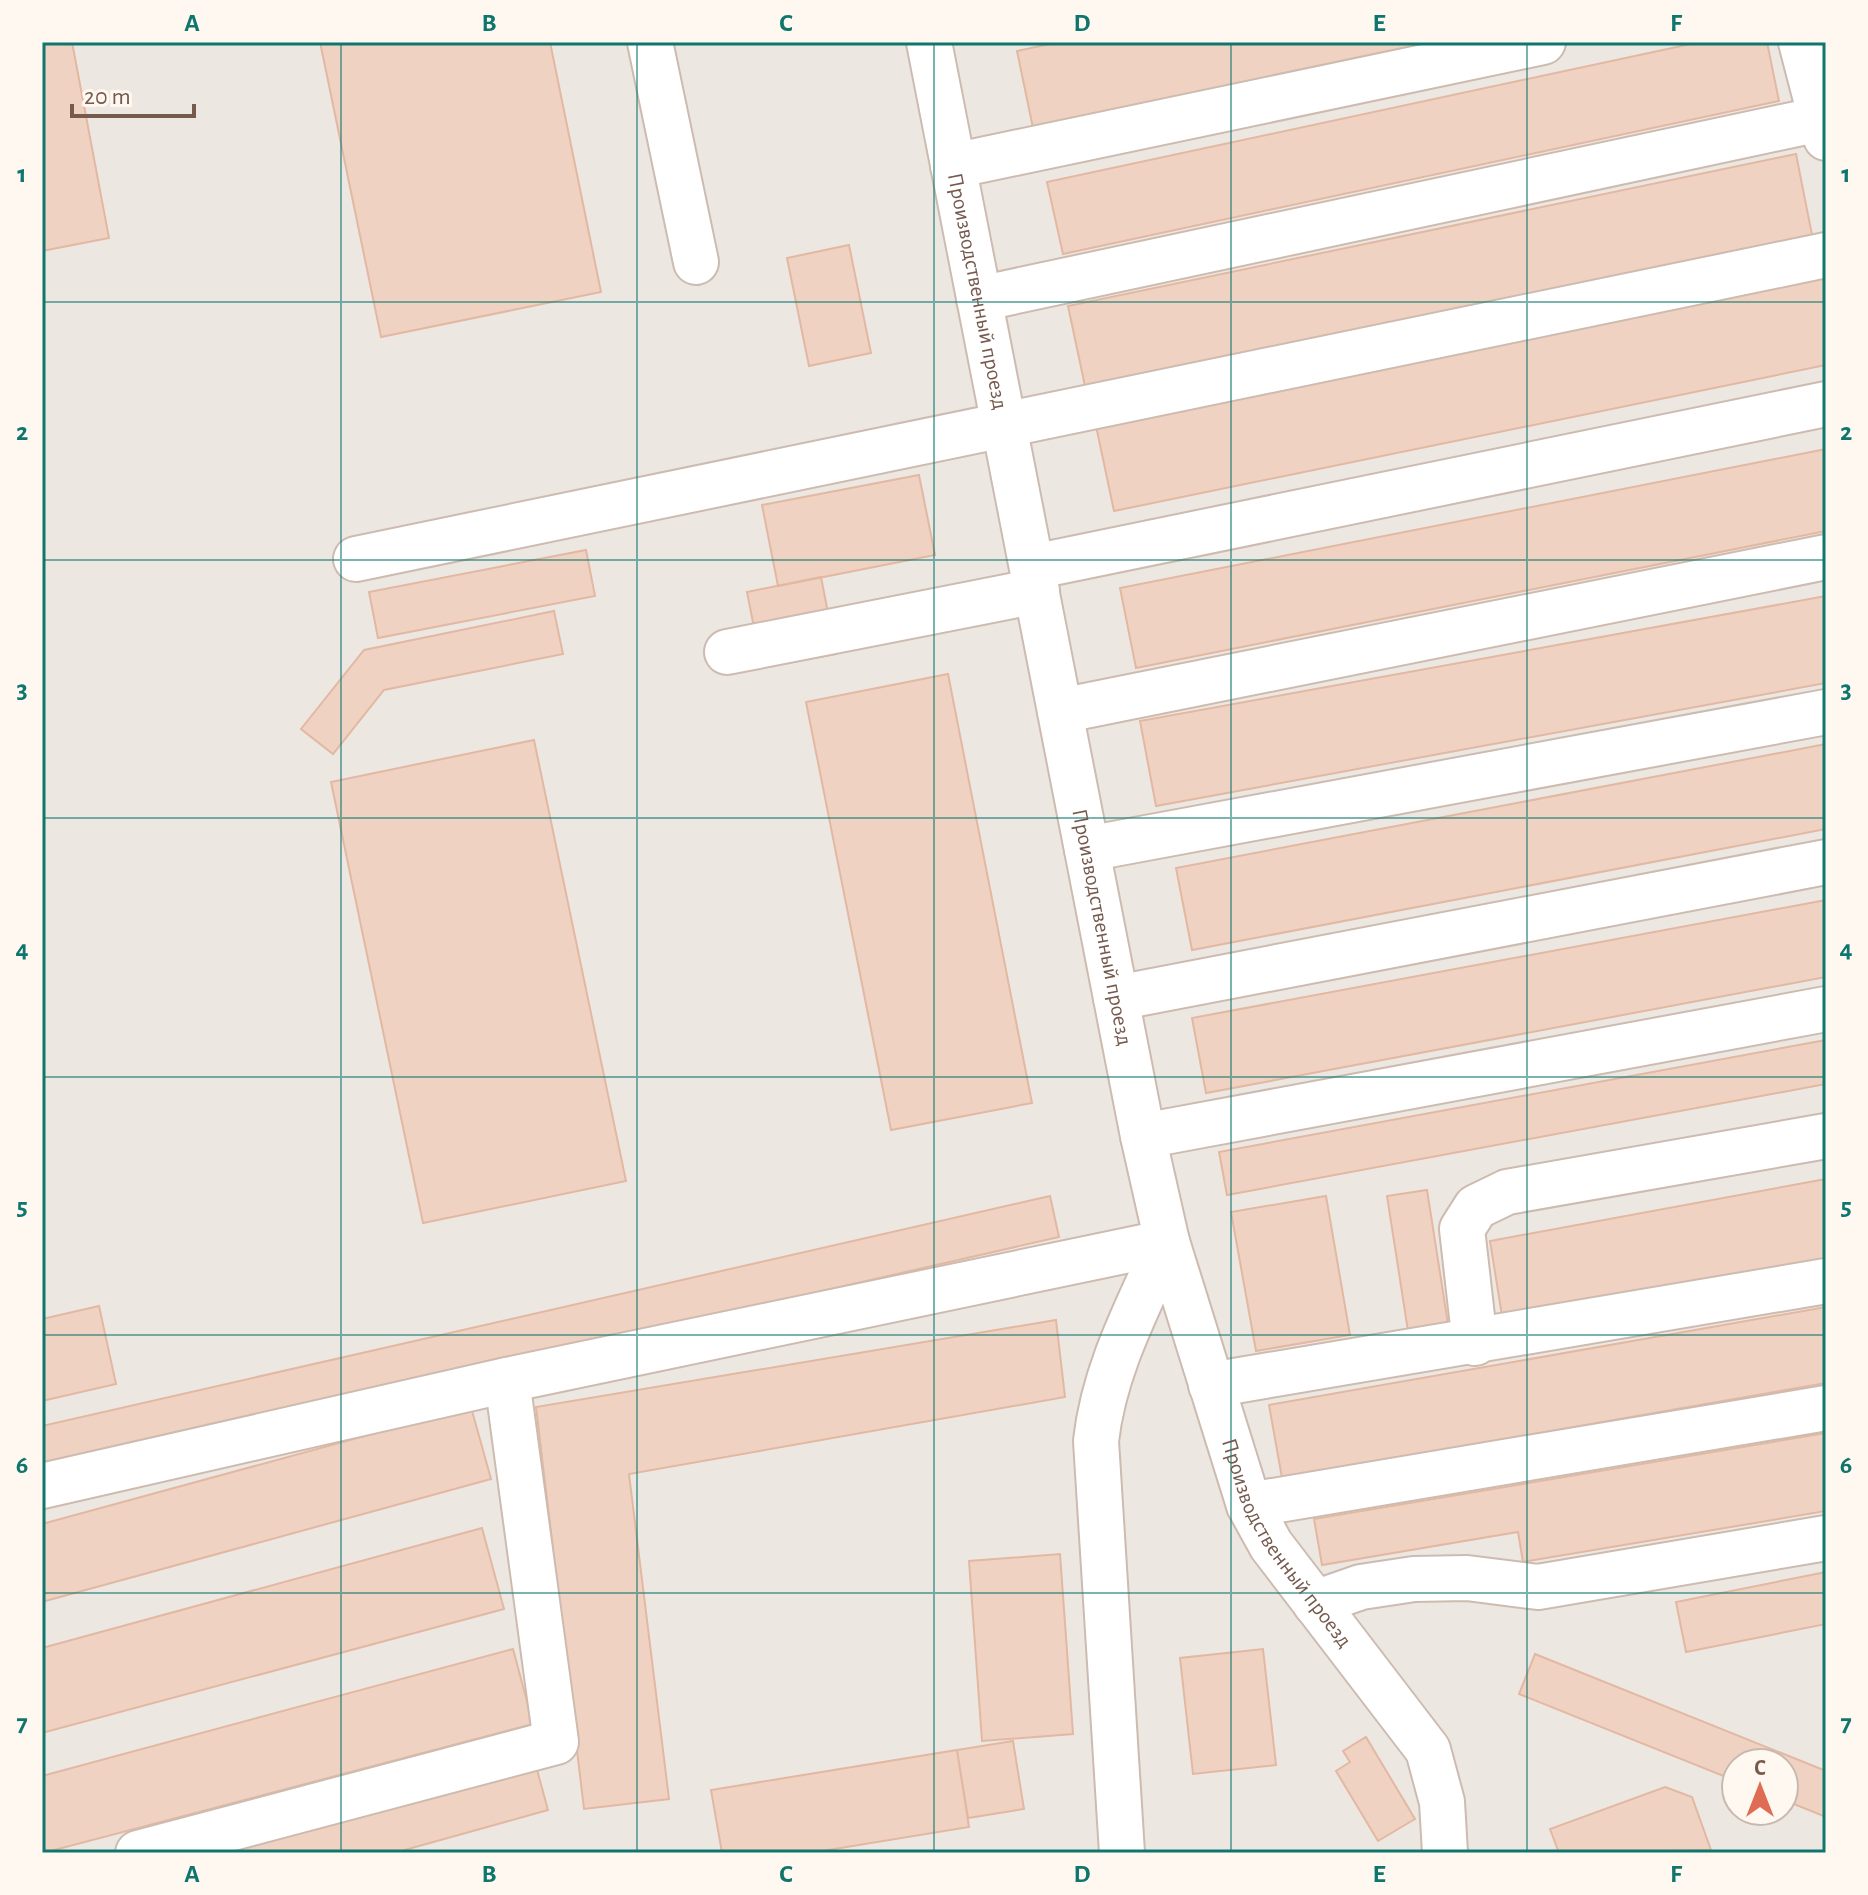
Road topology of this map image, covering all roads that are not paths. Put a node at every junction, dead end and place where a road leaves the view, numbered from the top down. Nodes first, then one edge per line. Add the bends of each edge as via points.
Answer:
1 (650, 42) edge
2 (1543, 42) edge
3 (1801, 42) edge
4 (934, 43) edge
5 (1823, 128) edge
6 (953, 166) junction
7 (1826, 255) edge
8 (696, 262) dead end
9 (979, 299) junction
10 (1826, 404) edge
11 (1004, 425) junction
12 (1826, 557) edge
13 (356, 559) dead end
14 (1035, 579) junction
15 (727, 652) dead end
16 (1060, 711) junction
17 (1826, 712) edge
18 (1087, 849) junction
19 (1826, 862) edge
20 (1116, 998) junction
21 (1826, 1009) edge
22 (1143, 1136) junction
23 (1826, 1136) edge
24 (1167, 1242) junction
25 (1826, 1281) edge
26 (1475, 1343) junction
27 (507, 1380) junction
28 (1211, 1385) junction
29 (1826, 1408) edge
30 (42, 1486) edge
31 (1249, 1505) junction
32 (1826, 1538) edge
33 (1315, 1603) junction
34 (138, 1853) edge
35 (1122, 1853) edge
36 (1445, 1853) edge

1 - 8 street
2 - 6 street
3 - 5 street
4 - 6 street, Производственный проезд
5 - 9 street
6 - 9 street, Производственный проезд
7 - 11 street
9 - 11 street, Производственный проезд
10 - 14 street
11 - 13 street
11 - 14 street, Производственный проезд
12 - 16 street
14 - 15 street
14 - 16 street, Производственный проезд
16 - 18 street, Производственный проезд
17 - 18 street
18 - 20 street, Производственный проезд
19 - 20 street
20 - 22 street, Производственный проезд
21 - 22 street
22 - 24 street, Производственный проезд
23 - 26 street via 1507,1192 1476,1207 1462,1229
24 - 27 street
24 - 28 street, Производственный проезд
24 - 35 street via 1113,1362 1100,1402 1096,1441
25 - 26 street
26 - 28 street
27 - 30 street
27 - 34 street via 556,1742
28 - 31 street, Производственный проезд
29 - 31 street
31 - 33 street, Производственный проезд via 1271,1545
32 - 33 street via 1538,1587 1467,1578 1414,1579 1337,1593
33 - 36 street, Производственный проезд via 1428,1750 1442,1802

